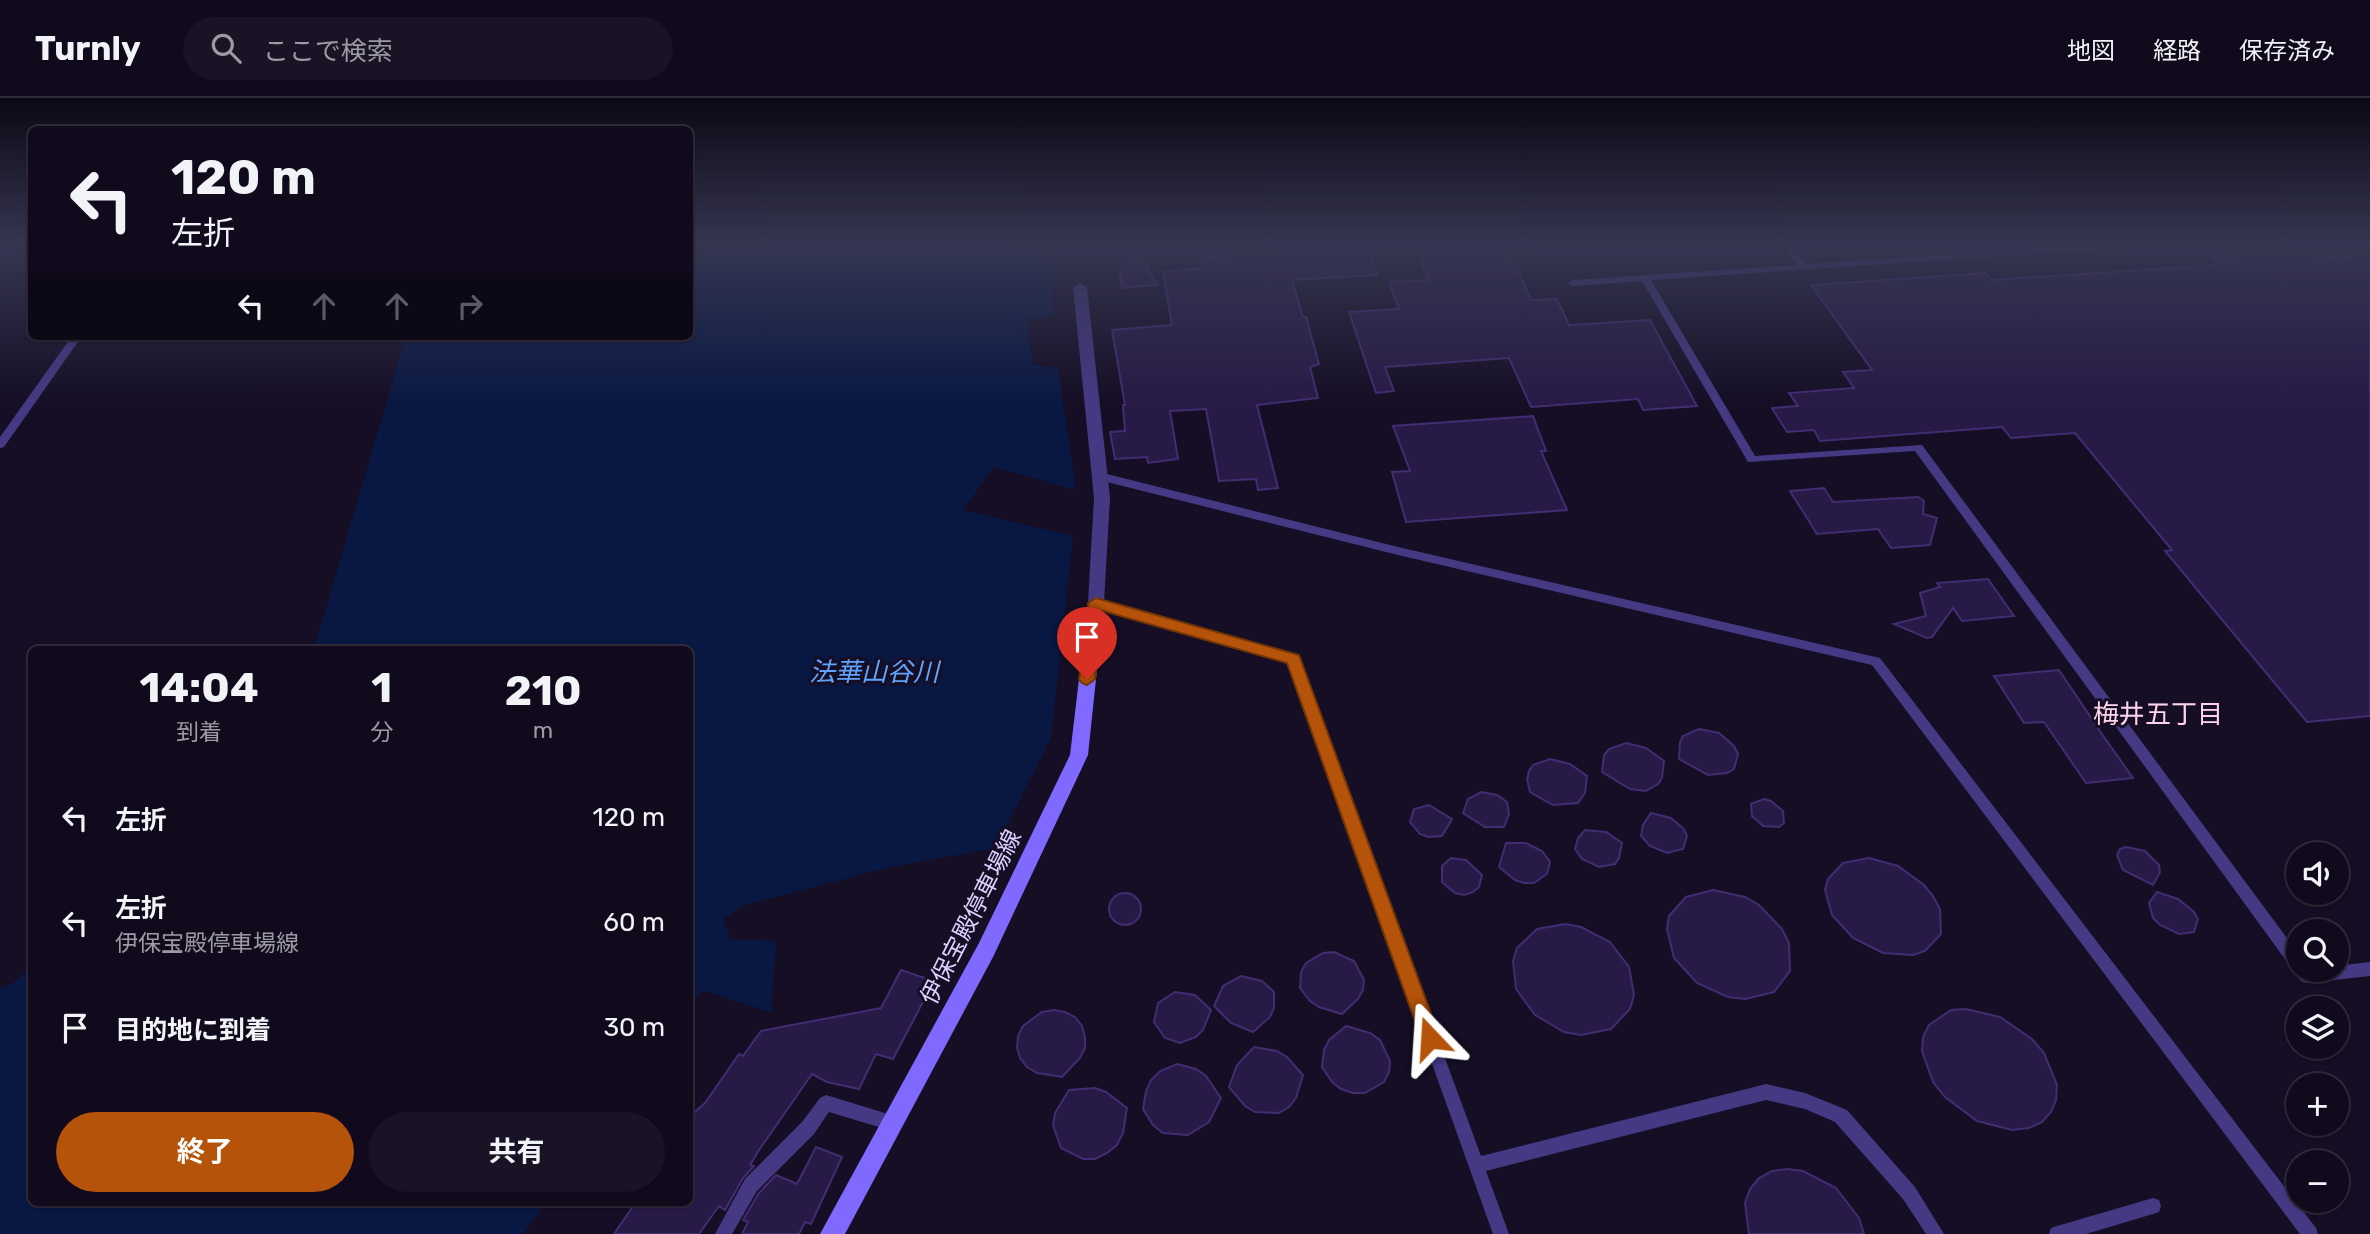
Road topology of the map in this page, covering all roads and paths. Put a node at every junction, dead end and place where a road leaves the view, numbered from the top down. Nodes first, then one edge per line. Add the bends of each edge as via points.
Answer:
1 (1081, 298) edge
2 (1656, 298) edge
3 (74, 340) edge
4 (0, 445) edge
5 (1099, 476) junction
6 (1096, 603) junction
7 (2286, 949) edge
8 (2370, 969) edge
9 (2349, 971) edge
10 (892, 1123) junction
11 (1476, 1165) junction
12 (2153, 1206) dead end
13 (723, 1234) edge
14 (832, 1234) edge
15 (1501, 1234) edge
16 (1936, 1234) edge
17 (2057, 1234) edge
18 (2310, 1234) edge

1 - 5 street
2 - 7 lane via 1752,460 1918,447
3 - 4 lane
5 - 6 street via 1102,498
5 - 18 lane via 1398,551 1876,660
6 - 10 main road, 伊保宝殿停車場線 via 1079,755 986,950
6 - 11 lane via 1293,659
8 - 9 lane
10 - 13 lane via 826,1103 808,1128 751,1185
10 - 14 main road, 伊保宝殿停車場線
11 - 15 lane
11 - 16 lane via 1766,1091 1841,1116 1909,1193
12 - 17 lane

